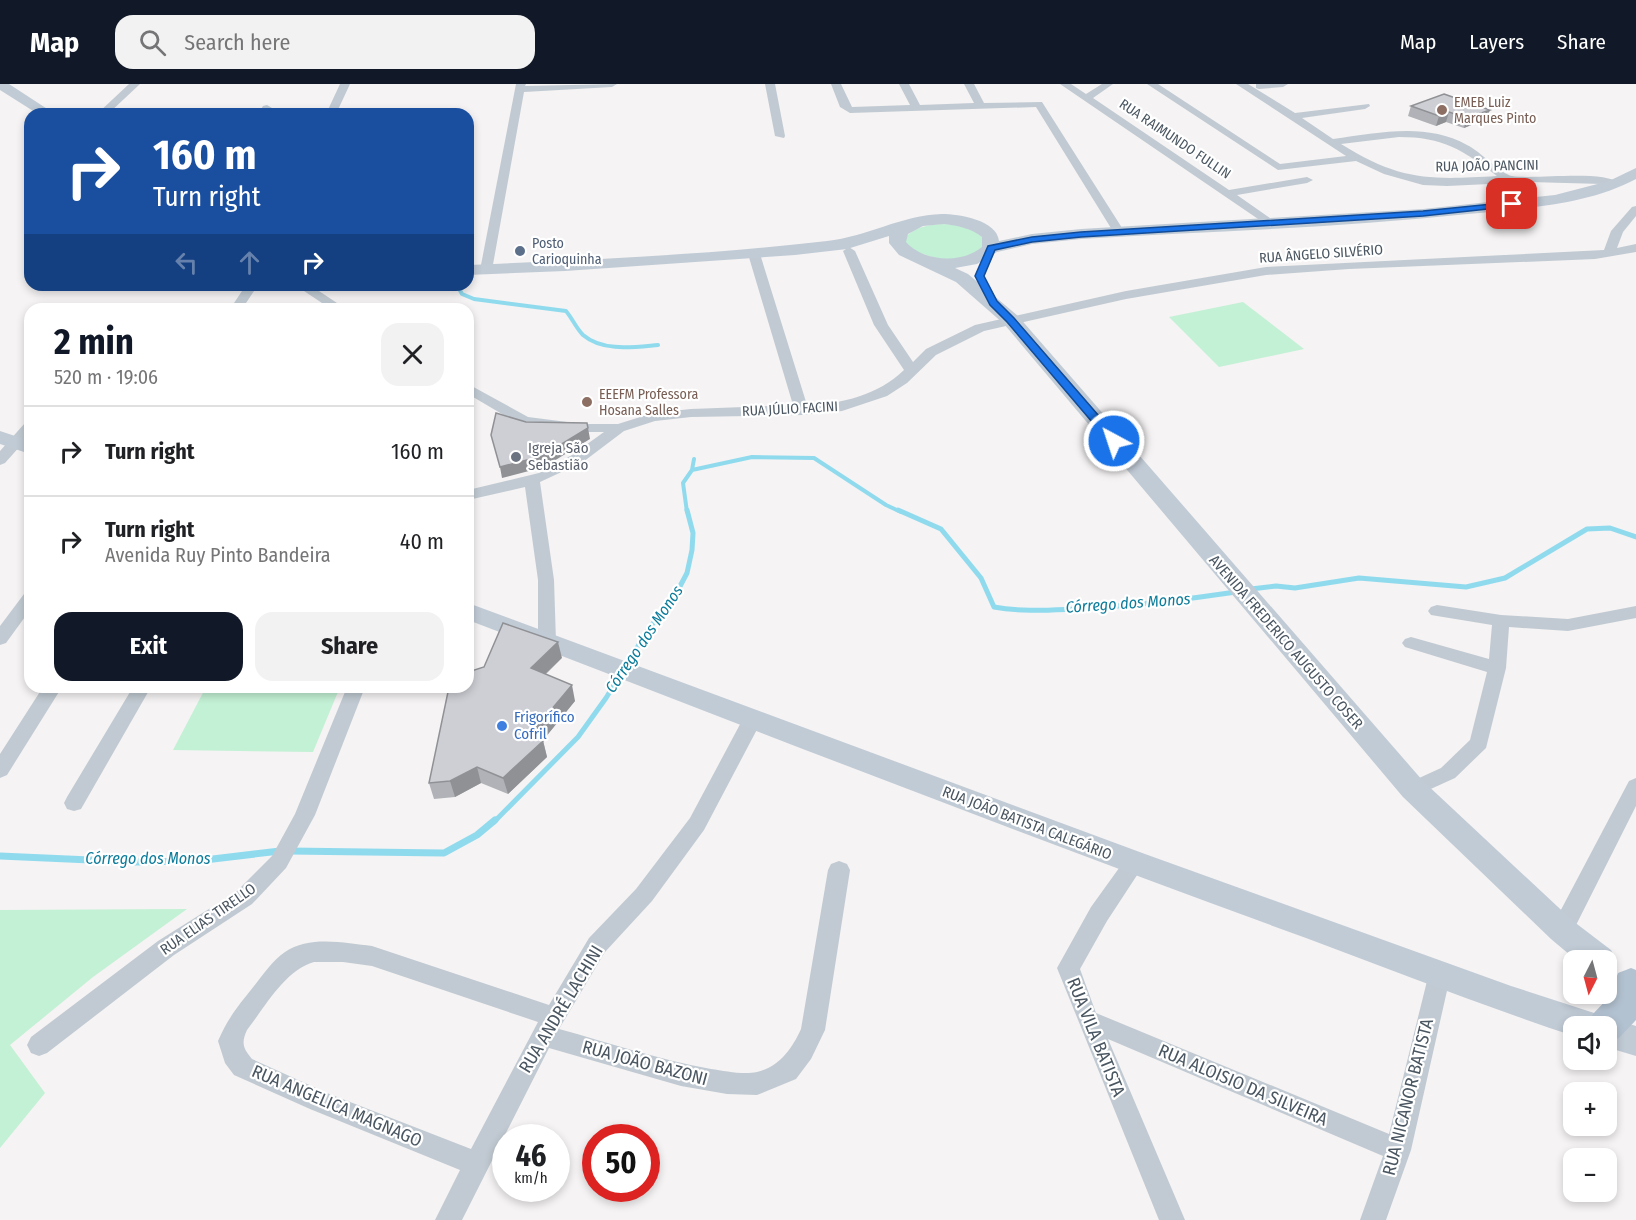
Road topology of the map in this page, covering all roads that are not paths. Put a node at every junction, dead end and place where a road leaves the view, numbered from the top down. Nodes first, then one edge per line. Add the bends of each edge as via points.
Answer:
1 (0, 84) edge
2 (135, 84) edge
3 (345, 84) edge
4 (612, 84) edge
5 (770, 84) edge
6 (836, 84) edge
7 (904, 84) edge
8 (969, 84) edge
9 (1065, 84) edge
10 (1108, 84) edge
11 (1152, 84) edge
12 (1241, 84) edge
13 (1283, 84) edge
14 (521, 86) edge
15 (1260, 89) edge
16 (1087, 98) junction
17 (981, 106) junction
18 (1365, 106) dead end
19 (38, 108) edge
20 (109, 108) edge
21 (334, 108) edge
22 (917, 109) junction
23 (1291, 117) junction
24 (780, 136) dead end
25 (1333, 142) junction
26 (1357, 158) junction
27 (1636, 173) edge
28 (1508, 179) junction
29 (1307, 180) dead end
30 (1615, 184) junction
31 (1229, 193) junction
32 (1636, 209) edge
33 (953, 220) junction
34 (1268, 221) junction
35 (911, 225) junction
36 (1112, 232) junction
37 (1636, 248) edge
38 (795, 250) junction
39 (990, 250) junction
40 (849, 251) junction
41 (1610, 251) junction
42 (754, 254) junction
43 (922, 260) junction
44 (477, 270) edge
45 (311, 291) edge
46 (330, 303) edge
47 (993, 303) junction
48 (1011, 320) junction
49 (911, 370) junction
50 (474, 391) edge
51 (802, 411) junction
52 (619, 428) junction
53 (15, 442) edge
54 (0, 460) edge
55 (532, 480) junction
56 (474, 494) edge
57 (24, 606) edge
58 (1437, 611) dead end
59 (1636, 612) edge
60 (474, 613) edge
61 (1501, 621) junction
62 (0, 639) edge
63 (547, 642) junction
64 (1411, 643) dead end
65 (1497, 668) junction
66 (50, 693) edge
67 (138, 693) edge
68 (354, 693) edge
69 (752, 720) junction
70 (0, 770) edge
71 (1636, 786) edge
72 (1413, 789) junction
73 (74, 803) dead end
74 (1134, 863) junction
75 (839, 870) dead end
76 (1562, 930) junction
77 (1587, 950) edge
78 (1440, 973) junction
79 (1624, 978) edge
80 (1616, 1016) edge
81 (1563, 1018) edge
82 (1088, 1020) junction
83 (549, 1026) junction
84 (1617, 1035) edge
85 (1636, 1041) edge
86 (39, 1046) dead end
87 (1398, 1150) junction
88 (475, 1164) junction
89 (448, 1220) edge
90 (1172, 1220) edge
91 (1373, 1220) edge

1 - 19 main road
2 - 20 street
3 - 21 street
4 - 14 street
5 - 24 street
6 - 22 street via 850,110
7 - 22 street
8 - 17 street
9 - 16 street, RUA RAIMUNDO FULLIN
10 - 16 street
11 - 26 street via 1278,167
12 - 15 street, RUA JOÃO PANCINI
13 - 15 street
14 - 44 street
15 - 23 street, RUA JOÃO PANCINI
16 - 31 street, RUA RAIMUNDO FULLIN
17 - 22 street
17 - 36 street via 1039,104
18 - 23 street
23 - 25 street, RUA JOÃO PANCINI
25 - 26 street, RUA JOÃO PANCINI
25 - 28 street via 1414,132 1429,134 1463,146
26 - 28 street, RUA JOÃO PANCINI via 1426,182
27 - 30 main road
28 - 30 street, RUA JOÃO PANCINI
29 - 31 street
30 - 34 main road via 1556,200 1423,214
31 - 34 street, RUA RAIMUNDO FULLIN
32 - 41 street via 1617,231
33 - 35 main road via 926,220
33 - 36 main road via 1026,230
33 - 39 main road via 987,232 992,240
34 - 36 main road
35 - 38 main road via 847,244
35 - 43 main road via 901,231 897,243 904,252
36 - 39 main road via 1032,239
37 - 41 street, RUA ÂNGELO SILVÉRIO
38 - 40 main road
38 - 42 main road
39 - 43 main road via 962,262
39 - 47 main road, AVENIDA FREDERICO AUGUSTO COSER via 979,276
40 - 43 main road
40 - 49 street via 881,325
41 - 48 street, RUA ÂNGELO SILVÉRIO via 1595,255 1266,271
42 - 44 main road
42 - 51 street
43 - 47 main road, AVENIDA FREDERICO AUGUSTO COSER via 962,278
45 - 46 street
47 - 48 main road, AVENIDA FREDERICO AUGUSTO COSER
48 - 49 street, RUA JÚLIO FACINI via 963,335 931,352
48 - 72 main road, AVENIDA FREDERICO AUGUSTO COSER
49 - 51 street, RUA JÚLIO FACINI via 902,380 866,400
50 - 52 street via 524,420 566,427
51 - 52 street, RUA JÚLIO FACINI via 690,413 653,417
52 - 55 street via 562,468
53 - 54 street
55 - 56 street
55 - 63 street via 546,580
57 - 62 street
58 - 61 street
59 - 61 street via 1568,626
60 - 63 main road, RUA JOÃO BATISTA CALEGÁRIO
61 - 65 street
63 - 69 main road, RUA JOÃO BATISTA CALEGÁRIO
64 - 65 street
65 - 72 street via 1479,742 1448,773
66 - 70 street
67 - 73 street
68 - 86 street, RUA ELIAS TIRELLO via 298,829 279,862 244,898 166,948
69 - 74 main road, RUA JOÃO BATISTA CALEGÁRIO
69 - 83 street, RUA ANDRÉ LACHINI via 698,824 644,895 597,945
71 - 76 street
72 - 76 main road, AVENIDA FREDERICO AUGUSTO COSER
74 - 78 main road, RUA JOÃO BATISTA CALEGÁRIO
74 - 82 street, RUA VILA BATISTA via 1068,968
75 - 83 street, RUA JOÃO BAZONI via 813,1030 787,1071 757,1084 727,1083 681,1074
76 - 77 main road, AVENIDA FREDERICO AUGUSTO COSER
78 - 81 main road, RUA JOÃO BATISTA CALEGÁRIO
78 - 87 street, RUA NICANOR BATISTA
79 - 80 main road via 1627,1004
82 - 87 street, RUA ALOISIO DA SILVEIRA
82 - 90 street, RUA VILA BATISTA
83 - 88 street, RUA ANDRÉ LACHINI
83 - 88 street, RUA ANGELICA MAGNAGO via 372,956 343,952 314,952 295,957 238,1023 230,1041 233,1055 243,1067
84 - 85 main road
87 - 91 street, RUA NICANOR BATISTA
88 - 89 street, RUA ANDRÉ LACHINI

